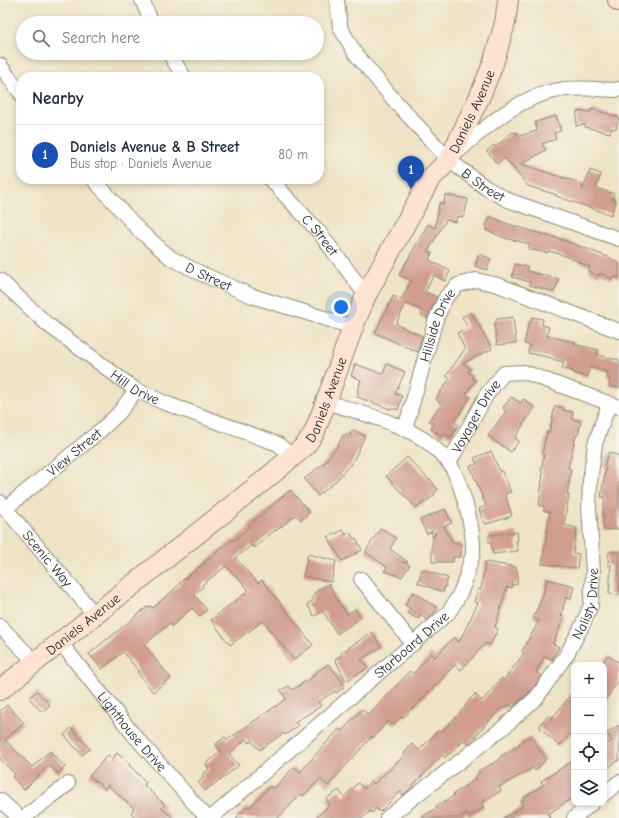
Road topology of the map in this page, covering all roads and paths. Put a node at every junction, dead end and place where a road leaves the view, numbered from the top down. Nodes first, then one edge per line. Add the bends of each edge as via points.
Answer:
1 (142, 0) edge
2 (337, 0) edge
3 (508, 0) edge
4 (149, 16) edge
5 (173, 60) edge
6 (0, 65) edge
7 (181, 72) edge
8 (16, 87) edge
9 (619, 89) edge
10 (449, 160) junction
11 (98, 184) edge
12 (275, 184) edge
13 (619, 239) edge
14 (0, 280) edge
15 (366, 295) junction
16 (353, 327) junction
17 (619, 331) edge
18 (136, 390) junction
19 (326, 402) junction
20 (614, 405) edge
21 (405, 429) junction
22 (292, 456) junction
23 (449, 463) junction
24 (3, 505) edge
25 (361, 579) dead end
26 (95, 615) junction
27 (0, 626) edge
28 (60, 642) junction
29 (413, 644) junction
30 (35, 662) junction
31 (0, 690) edge
32 (619, 782) edge
33 (68, 784) dead end
34 (607, 792) edge
35 (0, 800) edge
36 (588, 806) edge
37 (20, 818) edge
38 (23, 818) edge
39 (207, 818) edge
40 (211, 818) edge
41 (387, 818) edge
42 (574, 818) edge

1 - 4 street
2 - 10 street, B Street via 340,27 355,53
3 - 10 street, Daniels Avenue via 505,23 493,64
5 - 7 street
6 - 8 street
9 - 10 street via 560,90 540,95 512,108
10 - 13 street, B Street via 486,188 508,200
10 - 15 street, Daniels Avenue via 430,179
11 - 16 street, D Street via 139,230 171,258 252,296
12 - 15 street, C Street via 319,232
14 - 18 street, Hill Drive via 47,324
15 - 16 street, Daniels Avenue
16 - 19 street, Daniels Avenue
17 - 21 street, Hillside Drive via 498,285 476,280 458,285 446,297 436,318
18 - 22 street, Hill Drive via 278,444
18 - 24 street, View Street via 119,414 101,430
19 - 21 street
19 - 22 street, Daniels Avenue via 314,433 305,446
20 - 23 street, Voyager Drive via 524,372 504,373 487,394
20 - 41 street, Nalisty Drive via 595,444 590,482 593,572 591,605 567,654 537,697 504,727
21 - 23 street, Starboard Drive via 430,444
22 - 26 street, Daniels Avenue
23 - 29 street, Starboard Drive via 470,518 473,552 463,589 457,600 448,613
24 - 26 street, Scenic Way
25 - 29 street
26 - 28 street, Daniels Avenue
27 - 30 street
28 - 30 street, Daniels Avenue
28 - 39 street, Lighthouse Drive via 134,734
29 - 40 street, Starboard Drive
30 - 31 street, Daniels Avenue
32 - 34 street
33 - 38 street
35 - 37 street
36 - 42 street

